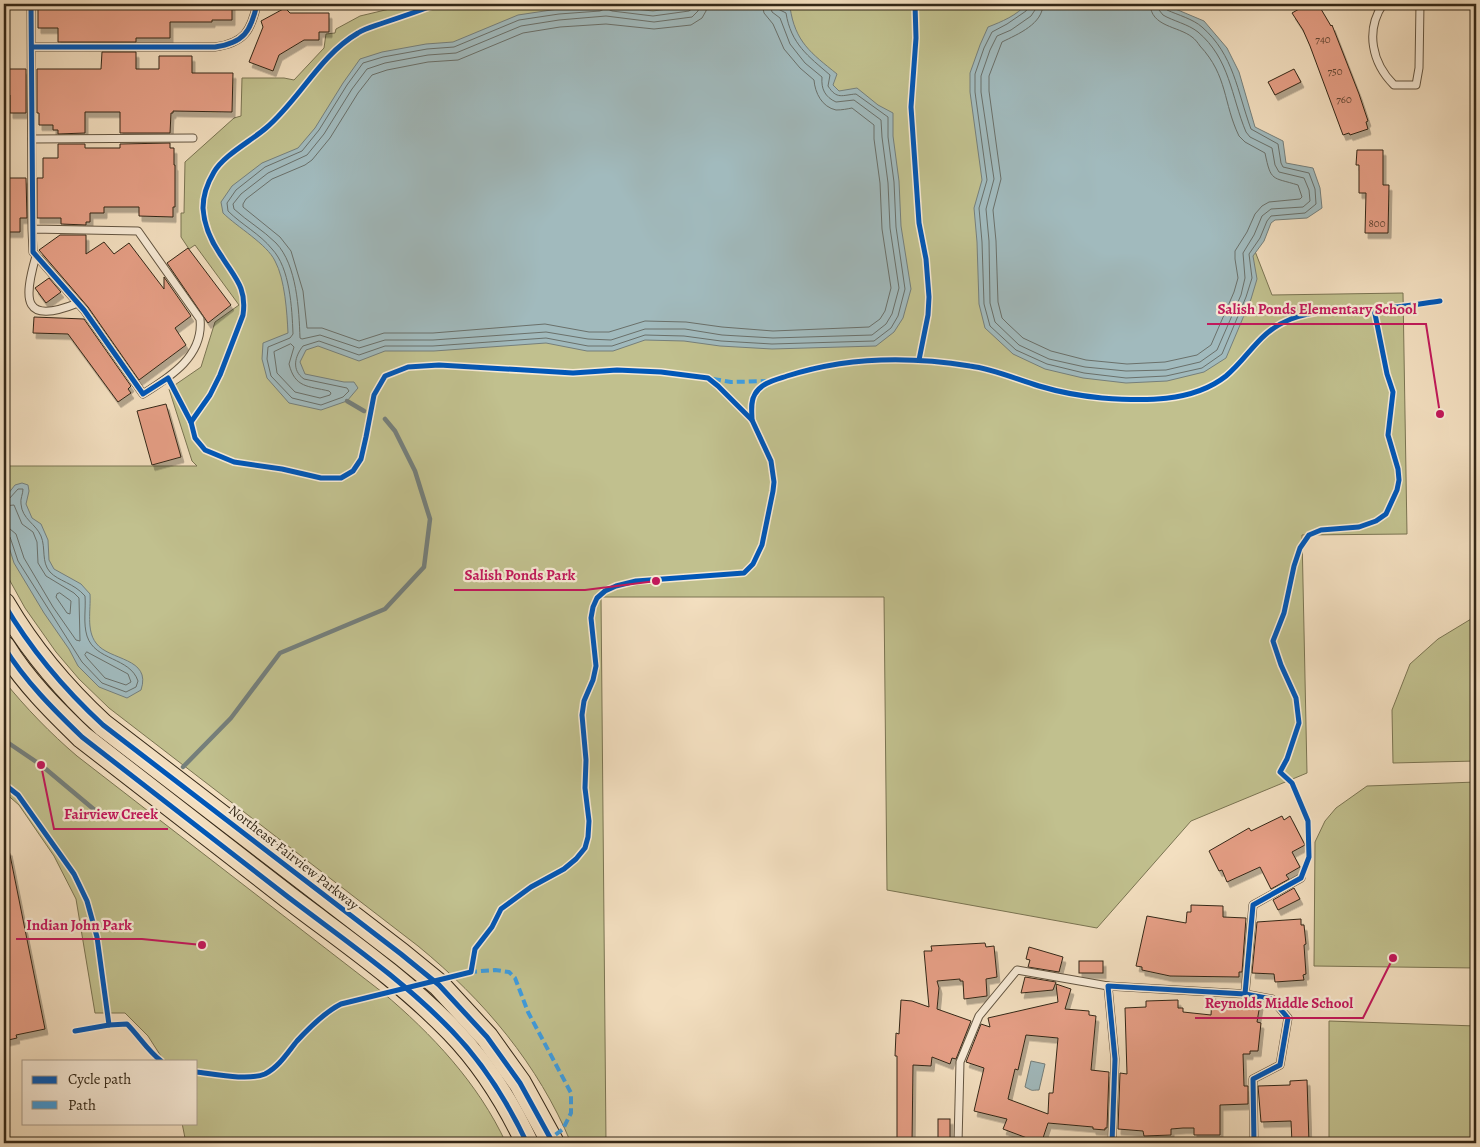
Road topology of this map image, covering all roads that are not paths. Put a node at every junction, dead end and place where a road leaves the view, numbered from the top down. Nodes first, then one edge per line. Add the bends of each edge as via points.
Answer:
1 (31, 4) edge
2 (257, 4) edge
3 (1383, 4) edge
4 (1420, 4) edge
5 (32, 47) junction
6 (193, 138) dead end
7 (32, 139) junction
8 (32, 229) junction
9 (36, 256) junction
10 (78, 303) junction
11 (4, 604) edge
12 (4, 647) edge
13 (1300, 878) dead end
14 (1108, 986) junction
15 (1245, 994) junction
16 (527, 1143) edge
17 (553, 1143) edge
18 (958, 1143) edge
19 (1112, 1143) edge
20 (1254, 1143) edge

1 - 5 lane
2 - 5 lane via 245,34 227,46
3 - 4 lane via 1376,14 1373,46 1380,68 1394,86 1416,85
5 - 7 lane
6 - 7 lane
7 - 8 lane
8 - 9 lane
8 - 10 lane via 138,231 200,319 201,330 187,361 143,394
9 - 10 lane
9 - 10 lane via 29,302 36,310 58,311
11 - 17 main road, Northeast Fairview Parkway via 55,677 103,725 439,985 502,1056
12 - 16 main road via 44,700 82,737 377,965 437,1016 486,1074
13 - 15 lane via 1253,905
14 - 15 lane
14 - 18 lane via 1017,970 978,1016 960,1062
14 - 19 lane via 1115,1059
15 - 20 lane via 1272,999 1288,1018 1280,1065 1252,1079

